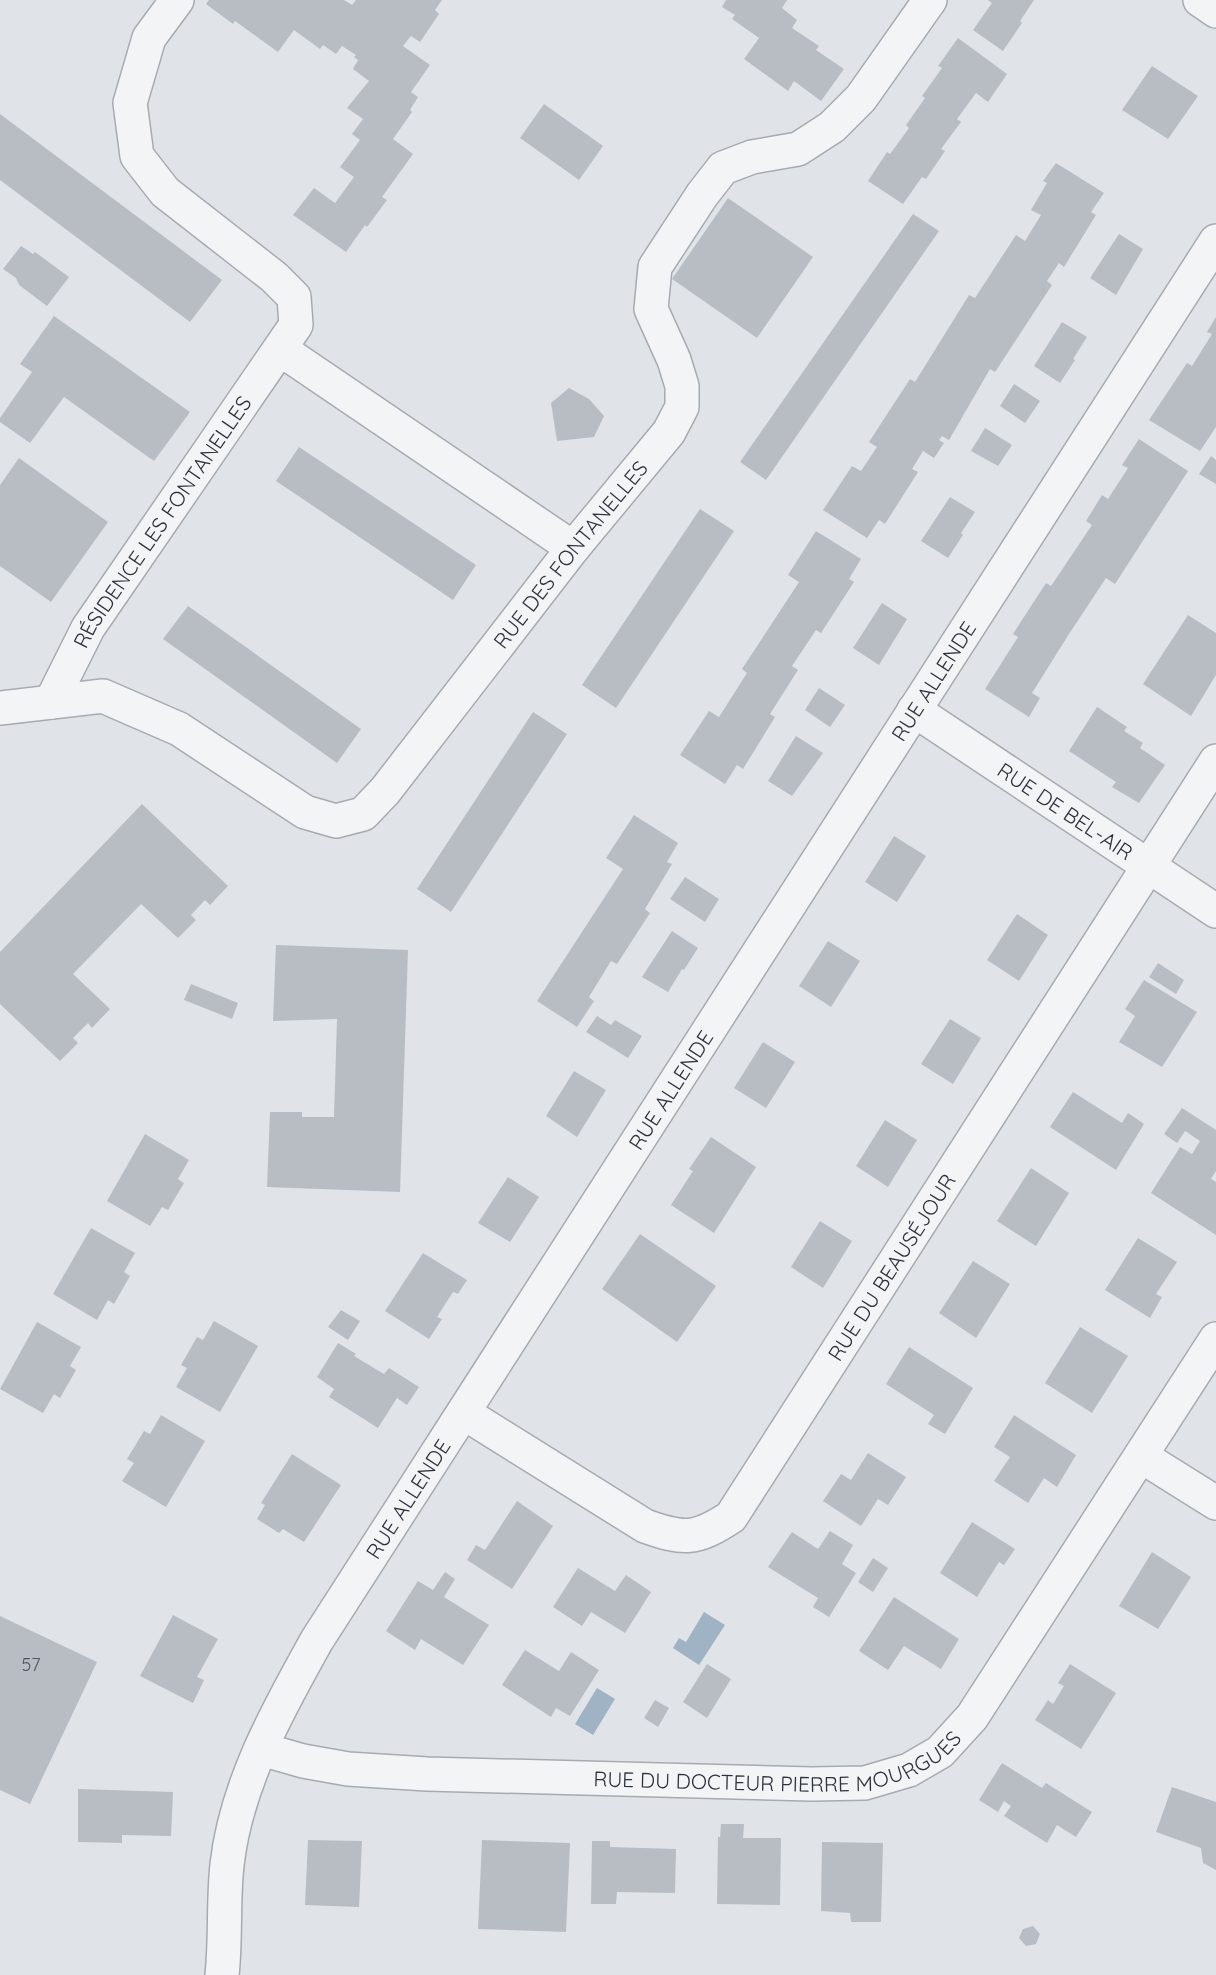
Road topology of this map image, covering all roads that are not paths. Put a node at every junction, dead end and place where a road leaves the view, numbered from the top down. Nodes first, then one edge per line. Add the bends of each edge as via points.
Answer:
1 (177, 0) edge
2 (930, 0) edge
3 (1200, 0) edge
4 (1216, 11) edge
5 (1216, 241) edge
6 (280, 349) junction
7 (573, 548) junction
8 (51, 702) junction
9 (0, 708) edge
10 (914, 710) junction
11 (1216, 761) edge
12 (1149, 866) junction
13 (1216, 911) edge
14 (1216, 1339) edge
15 (464, 1413) junction
16 (1141, 1456) junction
17 (1216, 1503) edge
18 (261, 1749) junction
19 (222, 1975) edge

1 - 6 street, RÉSIDENCE LES FONTANELLES via 150,38 130,103 137,156 165,192 294,297 296,325
2 - 7 street, RUE DES FONTANELLES via 861,98 832,127 798,149 752,157 723,168 654,267 651,309 674,360 682,386 682,407 669,432
3 - 4 street
5 - 10 street, RUE ALLENDE
6 - 7 street
6 - 8 street, RÉSIDENCE LES FONTANELLES via 88,628
7 - 8 street, RUE DES FONTANELLES via 385,791 363,814 336,821 305,812 179,729 103,696
8 - 9 street, RUE DES FONTANELLES
10 - 12 street, RUE DE BEL-AIR
10 - 15 street, RUE ALLENDE
11 - 12 street, RUE DU BEAUSÉJOUR
12 - 13 street, RUE DE BEL-AIR
12 - 15 street, RUE DU BEAUSÉJOUR via 731,1517 711,1531 692,1536 669,1535 645,1526
14 - 16 street, RUE DU DOCTEUR PIERRE MOURGUES
15 - 18 street, RUE ALLENDE via 317,1640
16 - 17 street
16 - 18 street, RUE DU DOCTEUR PIERRE MOURGUES via 972,1717 940,1752 909,1770 865,1783 812,1784 427,1774 348,1769
18 - 19 street, RUE ALLENDE via 245,1789 228,1857

